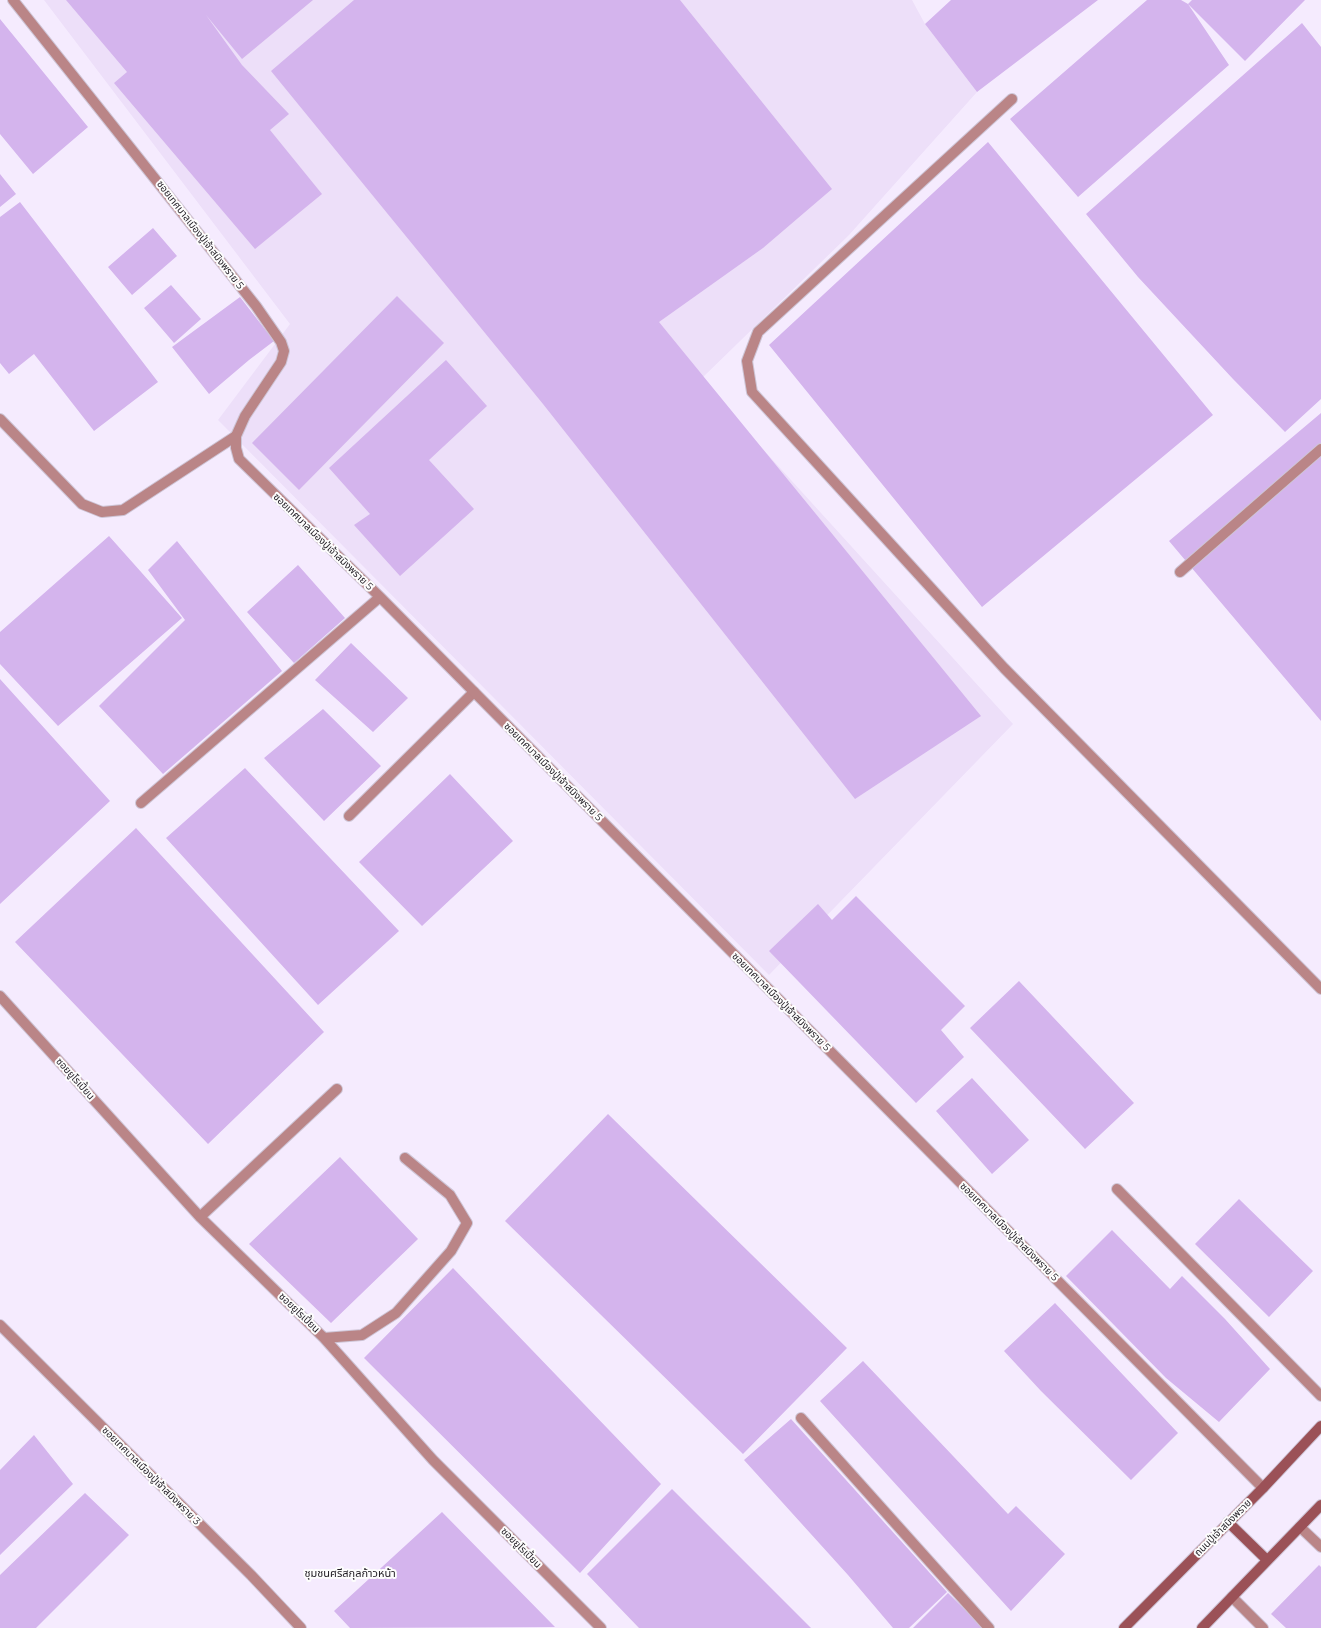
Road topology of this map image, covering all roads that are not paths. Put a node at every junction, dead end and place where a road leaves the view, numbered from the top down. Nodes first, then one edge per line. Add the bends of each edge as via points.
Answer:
1 (13, 0) edge
2 (1012, 99) dead end
3 (0, 419) edge
4 (236, 436) junction
5 (1321, 449) edge
6 (1180, 572) dead end
7 (380, 597) junction
8 (474, 692) junction
9 (141, 803) dead end
10 (349, 816) dead end
11 (1321, 989) edge
12 (0, 996) edge
13 (337, 1090) dead end
14 (406, 1158) dead end
15 (1117, 1189) dead end
16 (200, 1217) junction
17 (0, 1325) edge
18 (324, 1338) junction
19 (1321, 1396) edge
20 (801, 1418) dead end
21 (1321, 1426) edge
22 (1263, 1488) junction
23 (1321, 1505) edge
24 (1228, 1522) junction
25 (1300, 1526) junction
26 (1321, 1547) edge
27 (1267, 1560) junction
28 (1232, 1597) junction
29 (301, 1628) edge
30 (600, 1628) edge
31 (989, 1628) edge
32 (1124, 1628) edge
33 (1202, 1628) edge
34 (1263, 1628) edge

1 - 4 street, ซอยเทศบาลเมืองปู่เจ้าสมิงพราย 5 via 256,306 281,342 284,351 281,362 245,416
2 - 11 street via 758,332 747,361 752,392 1004,668
3 - 4 street via 82,504 102,512 123,510
4 - 7 street, ซอยเทศบาลเมืองปู่เจ้าสมิงพราย 5 via 239,459
5 - 6 street
7 - 8 street, ซอยเทศบาลเมืองปู่เจ้าสมิงพราย 5
7 - 9 street
8 - 10 street
8 - 22 street, ซอยเทศบาลเมืองปู่เจ้าสมิงพราย 5
12 - 16 street, ซอยยูโรเปี้ยน
13 - 16 street
14 - 18 street via 450,1195 467,1223 451,1251 396,1313 362,1335
15 - 19 street
16 - 18 street, ซอยยูโรเปี้ยน
17 - 29 street, ซอยเทศบาลเมืองปู่เจ้าสมิงพราย 3
18 - 30 street, ซอยยูโรเปี้ยน via 433,1460
20 - 31 street
21 - 22 main road, ถนนปู่เจ้าสมิงพราย
22 - 24 main road, ถนนปู่เจ้าสมิงพราย
23 - 25 main road
24 - 27 main road
24 - 32 main road, ถนนปู่เจ้าสมิงพราย
25 - 26 street
25 - 27 main road
27 - 28 main road
28 - 33 main road
28 - 34 street

